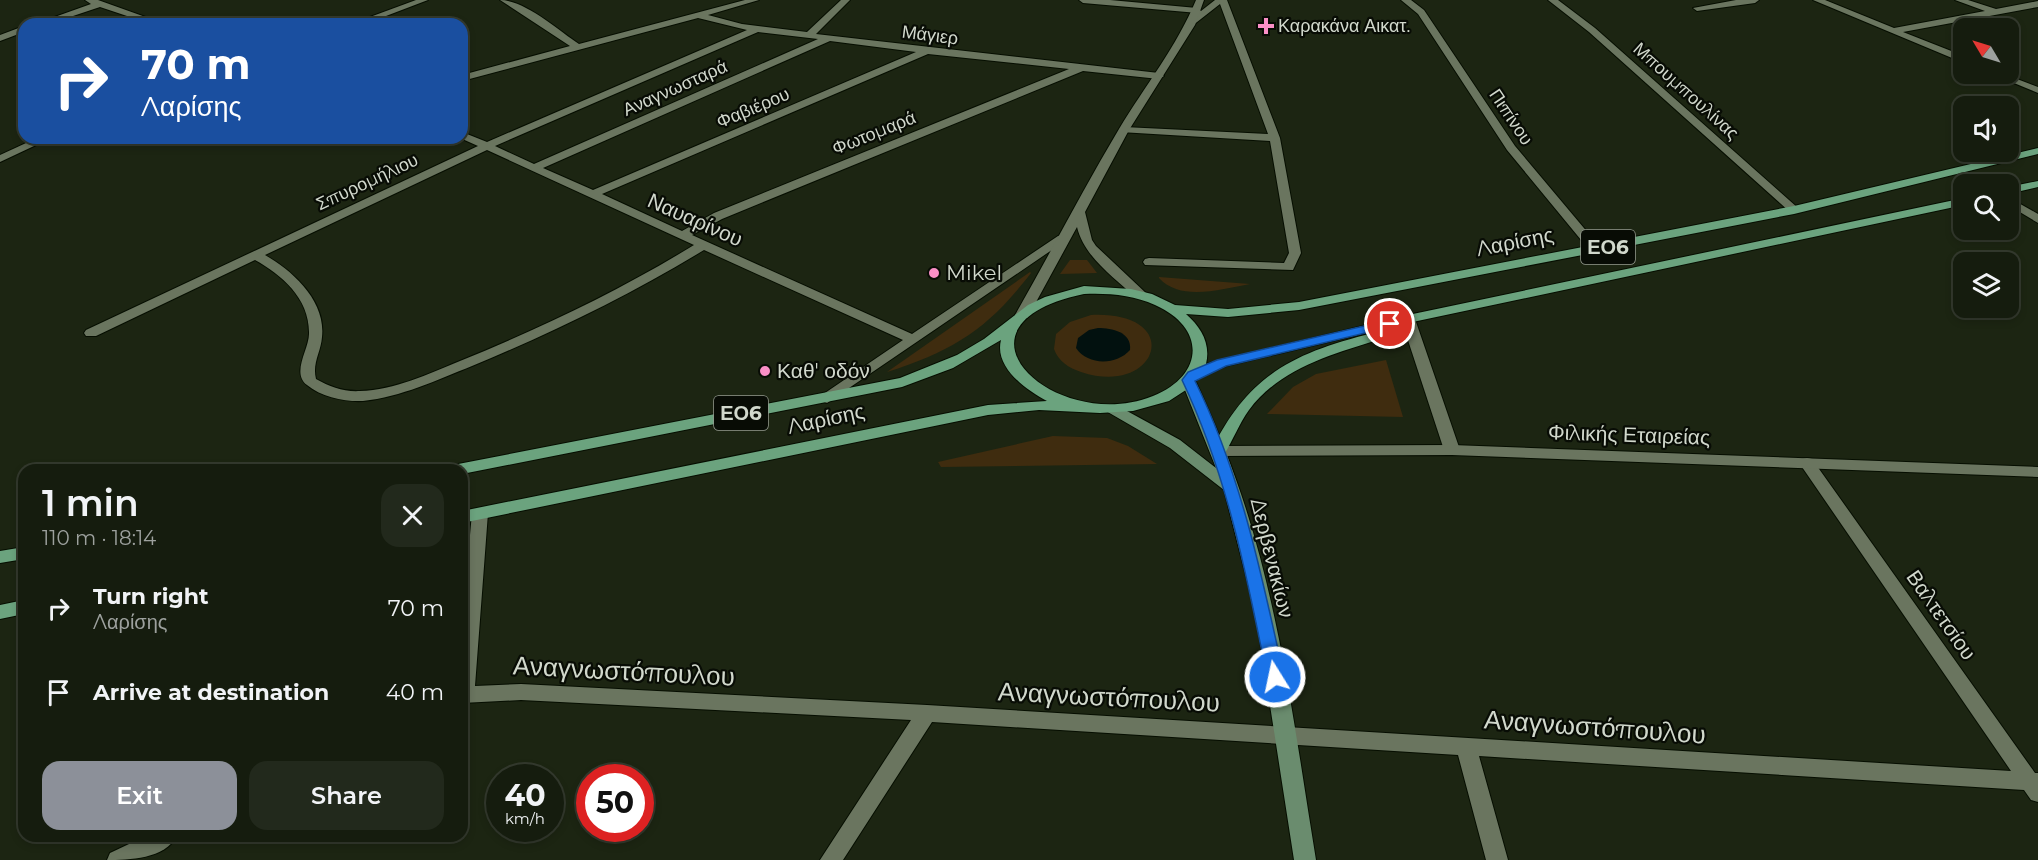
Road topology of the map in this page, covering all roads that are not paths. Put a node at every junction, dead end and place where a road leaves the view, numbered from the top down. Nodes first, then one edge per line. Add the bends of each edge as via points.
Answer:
1 (89, 0) edge
2 (424, 0) edge
3 (504, 0) edge
4 (755, 0) edge
5 (846, 0) edge
6 (1083, 0) edge
7 (1200, 0) edge
8 (1222, 0) edge
9 (1405, 0) edge
10 (1552, 0) edge
11 (1755, 0) edge
12 (1816, 0) edge
13 (1959, 0) edge
14 (99, 4) junction
15 (2038, 4) edge
16 (1697, 8) dead end
17 (1197, 11) junction
18 (1995, 12) junction
19 (699, 15) junction
20 (58, 18) edge
21 (142, 18) edge
22 (373, 18) edge
23 (1190, 25) junction
24 (760, 28) junction
25 (18, 31) edge
26 (1892, 31) junction
27 (809, 35) junction
28 (0, 38) edge
29 (830, 38) junction
30 (577, 47) junction
31 (927, 51) junction
32 (1953, 56) edge
33 (1082, 68) junction
34 (468, 76) edge
35 (1159, 76) junction
36 (2019, 83) edge
37 (2038, 90) edge
38 (1124, 130) junction
39 (468, 138) edge
40 (1275, 138) junction
41 (33, 144) edge
42 (485, 146) junction
43 (2038, 151) edge
44 (0, 159) edge
45 (533, 168) junction
46 (2038, 184) edge
47 (2019, 188) edge
48 (591, 195) junction
49 (1953, 203) edge
50 (2019, 207) edge
51 (1078, 210) junction
52 (1794, 210) junction
53 (2038, 219) edge
54 (681, 236) junction
55 (1062, 239) junction
56 (703, 245) junction
57 (1595, 249) junction
58 (255, 255) junction
59 (1149, 262) dead end
60 (1141, 295) junction
61 (1173, 309) junction
62 (1018, 319) junction
63 (1408, 320) junction
64 (92, 333) dead end
65 (913, 340) junction
66 (1191, 377) junction
67 (827, 398) junction
68 (1104, 408) junction
69 (1452, 450) junction
70 (1219, 451) junction
71 (1807, 463) junction
72 (468, 467) edge
73 (2038, 472) edge
74 (1231, 487) junction
75 (480, 513) junction
76 (468, 516) edge
77 (18, 554) edge
78 (0, 557) edge
79 (18, 609) edge
80 (0, 612) edge
81 (468, 641) edge
82 (468, 695) edge
83 (927, 713) junction
84 (1286, 735) junction
85 (1466, 746) junction
86 (2035, 785) edge
87 (154, 842) edge
88 (118, 860) edge
89 (831, 860) edge
90 (1305, 860) edge
91 (1497, 860) edge

1 - 14 street
2 - 22 street
3 - 30 street
4 - 19 street
5 - 27 street
6 - 17 street
7 - 17 street
8 - 23 street
8 - 40 street
9 - 57 street, Πιπίνου via 1421,12 1511,148
10 - 52 street, Μπουμπουλίνας via 1592,30
11 - 16 street
12 - 26 street
13 - 18 street
14 - 20 street
14 - 21 street
15 - 18 street
17 - 23 street
18 - 26 street
19 - 24 street, Μάγιερ
19 - 30 street
23 - 35 street
24 - 27 street, Μάγιερ
24 - 42 street, Σπυρομήλιου
25 - 28 street
26 - 32 street
27 - 29 street, Μάγιερ
29 - 31 street, Μάγιερ
29 - 45 street, Αναγνωσταρά
30 - 34 street
31 - 33 street, Μάγιερ
31 - 48 street, Φαβιέρου
33 - 35 street, Μάγιερ
33 - 54 street, Φωτομαρά via 718,216
35 - 38 street
36 - 37 street
38 - 40 street
38 - 51 street
39 - 42 street, Ναυαρίνου
40 - 59 street via 1295,253 1289,267
41 - 44 street
42 - 45 street, Ναυαρίνου
42 - 58 street, Σπυρομήλιου
43 - 52 main road, Λαρίσης / ΕΟ6
45 - 48 street, Ναυαρίνου
46 - 47 main road
48 - 54 street, Ναυαρίνου
49 - 63 main road, ΕΟ6
50 - 53 street
51 - 55 street
51 - 60 street via 1092,249
52 - 57 main road, Λαρίσης / ΕΟ6
54 - 56 street, Ναυαρίνου
55 - 62 street
55 - 65 street
56 - 58 street via 636,285 499,351 394,390 354,396 326,390 310,381 307,368 315,340 315,322 294,282
56 - 65 street, Ναυαρίνου
57 - 61 main road, Λαρίσης / ΕΟ6 via 1283,309 1228,313
58 - 64 street, Σπυρομήλιου
60 - 61 main road, ΕΟ6
60 - 62 main road, ΕΟ6 via 1110,290 1071,292 1038,303
61 - 66 main road, ΕΟ6 via 1198,339 1200,359
62 - 67 main road, Λαρίσης / ΕΟ6 via 981,348 941,370
62 - 68 main road, ΕΟ6 via 1008,338 1009,355 1024,379 1055,398
63 - 66 main road, ΕΟ6 via 1222,363
63 - 69 street
63 - 70 main road via 1373,337 1309,358 1275,376 1243,405 1228,427
65 - 67 street
66 - 68 main road, ΕΟ6 via 1174,392 1152,402
66 - 70 main road, Δερβενακίων
67 - 72 main road, Λαρίσης / ΕΟ6
68 - 74 main road via 1175,444
68 - 75 main road, Λαρίσης / ΕΟ6 via 1039,405 988,410
69 - 70 street, Φιλικής Εταιρείας
69 - 71 street, Φιλικής Εταιρείας
70 - 74 main road, Δερβενακίων
71 - 73 street, Φιλικής Εταιρείας
71 - 86 street, Βαλτετσίου
74 - 84 main road, Δερβενακίων via 1253,570
75 - 76 main road, Λαρίσης / ΕΟ6
75 - 81 street
77 - 78 main road
79 - 80 main road
82 - 83 street, Αναγνωστόπουλου via 521,692
83 - 84 street, Αναγνωστόπουλου
83 - 89 street
84 - 85 street, Αναγνωστόπουλου
84 - 90 main road, Δερβενακίων
85 - 86 street, Αναγνωστόπουλου
85 - 91 street
87 - 88 street

